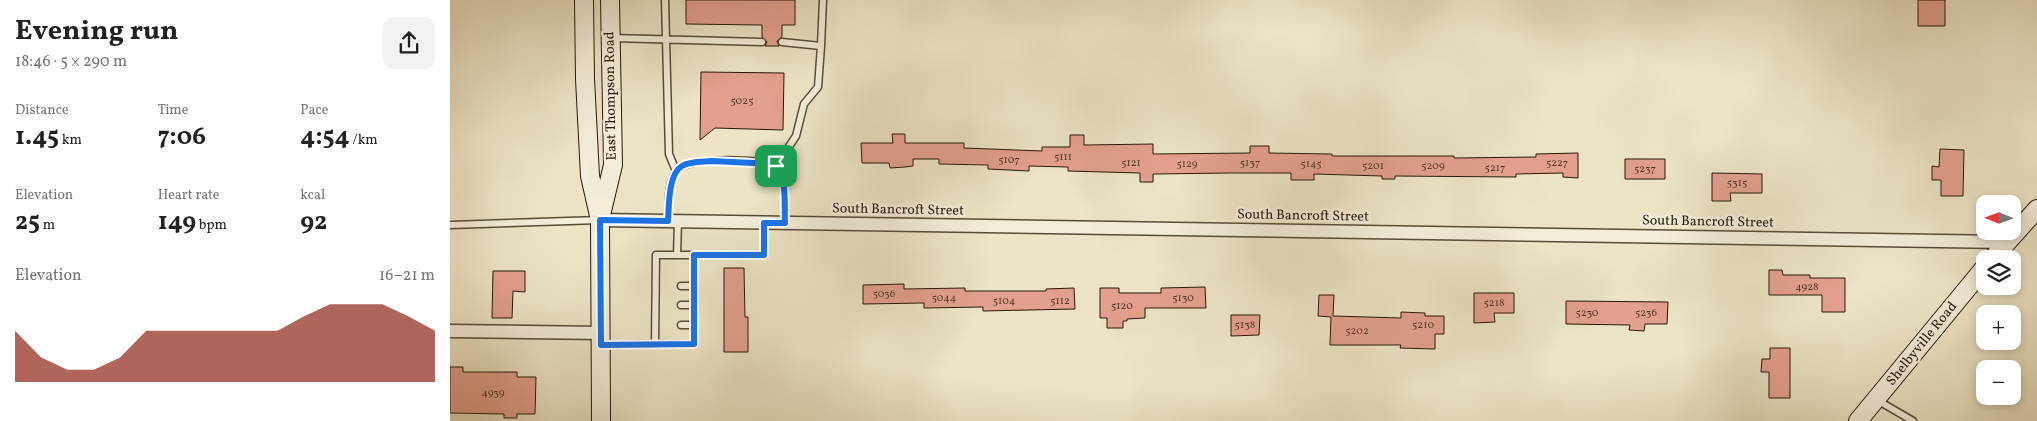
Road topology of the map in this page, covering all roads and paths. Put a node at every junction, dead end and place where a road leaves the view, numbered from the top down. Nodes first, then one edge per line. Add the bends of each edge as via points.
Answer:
1 (584, 0) edge
2 (610, 0) edge
3 (665, 0) edge
4 (823, 0) edge
5 (611, 38) junction
6 (665, 40) junction
7 (762, 42) dead end
8 (782, 42) dead end
9 (821, 46) junction
10 (776, 166) junction
11 (676, 172) junction
12 (2037, 209) edge
13 (600, 220) junction
14 (673, 221) junction
15 (764, 223) junction
16 (785, 223) junction
17 (450, 225) edge
18 (2005, 242) junction
19 (1999, 250) edge
20 (677, 255) junction
21 (694, 255) junction
22 (1976, 278) edge
23 (681, 286) dead end
24 (694, 286) junction
25 (681, 305) dead end
26 (694, 305) junction
27 (664, 324) dead end
28 (656, 325) junction
29 (681, 325) dead end
30 (694, 325) junction
31 (450, 332) edge
32 (601, 339) junction
33 (655, 344) junction
34 (1876, 400) junction
35 (601, 421) edge
36 (1858, 421) edge
37 (1913, 421) edge

1 - 13 main road, East Thompson Road via 590,176
2 - 5 main road, East Thompson Road
3 - 6 lane
4 - 9 lane
5 - 6 lane
5 - 13 main road, East Thompson Road via 613,165
6 - 7 lane
6 - 11 lane via 669,154
8 - 9 lane
9 - 10 lane via 818,87 804,104 796,136
10 - 11 lane via 764,162 692,162
10 - 16 lane via 782,180
11 - 14 lane via 671,184
12 - 18 main road
13 - 14 street, South Bancroft Street
13 - 17 lane
13 - 32 main road, East Thompson Road
14 - 15 street, South Bancroft Street
14 - 20 lane
15 - 16 street, South Bancroft Street
15 - 21 lane via 764,255
16 - 18 street, South Bancroft Street
18 - 19 main road
20 - 21 lane
20 - 28 lane via 656,255 660,286
21 - 24 lane
22 - 34 main road, Shelbyville Road
23 - 24 lane
24 - 26 lane
25 - 26 lane
26 - 30 lane
27 - 28 lane
28 - 33 lane
29 - 30 lane
30 - 33 lane via 694,344
31 - 32 street
32 - 33 lane
32 - 35 main road, East Thompson Road
34 - 36 main road, Shelbyville Road
34 - 37 lane

